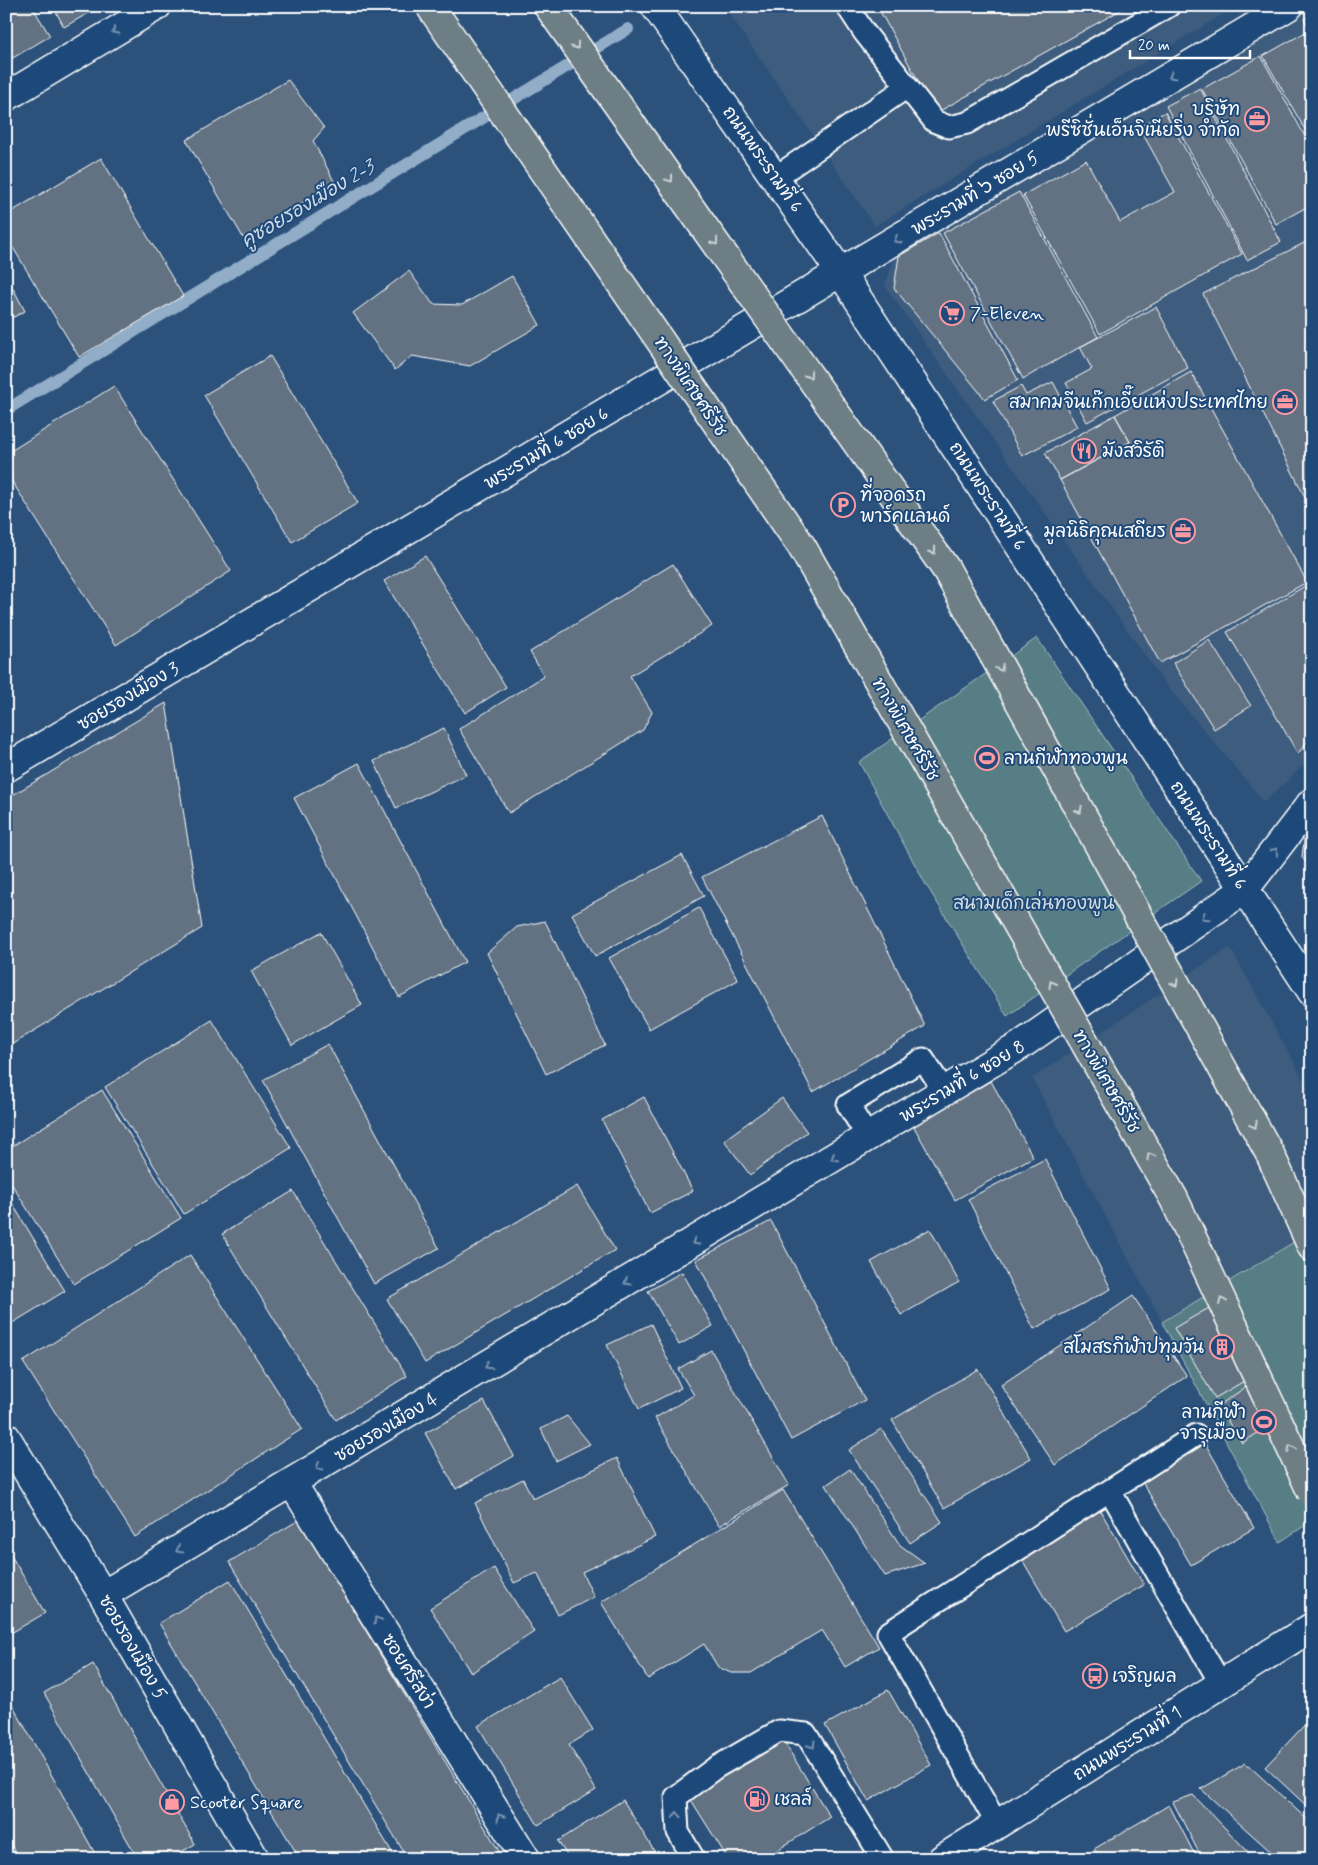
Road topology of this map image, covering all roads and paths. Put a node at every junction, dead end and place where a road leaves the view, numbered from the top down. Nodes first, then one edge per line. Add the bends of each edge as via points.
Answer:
1 (157, 6) edge
2 (430, 6) edge
3 (548, 6) edge
4 (655, 6) edge
5 (847, 6) edge
6 (1169, 6) edge
7 (1289, 6) edge
8 (907, 87) junction
9 (6, 97) edge
10 (776, 177) junction
11 (842, 273) junction
12 (250, 623) joint
13 (6, 768) edge
14 (1312, 802) edge
15 (1245, 889) junction
16 (1312, 992) edge
17 (945, 1092) junction
18 (868, 1138) junction
19 (1270, 1154) junction
20 (1312, 1227) edge
21 (1312, 1247) edge
22 (669, 1257) joint
23 (1196, 1435) dead end
24 (6, 1437) edge
25 (292, 1483) junction
26 (1110, 1491) junction
27 (1312, 1493) edge
28 (103, 1595) junction
29 (1312, 1627) edge
30 (1222, 1684) junction
31 (998, 1824) junction
32 (255, 1859) edge
33 (526, 1859) edge
34 (694, 1859) edge
35 (883, 1859) edge
36 (942, 1859) edge

1 -> 9 street
27 -> 2 highway, ทางพิเศษศรีรัช, bridge via 1174,1199 802,547
3 -> 19 highway, bridge via 946,569
4 - 10 street, ถนนพระรามที่ 6
5 - 8 lane
6 - 8 lane via 967,123 949,127 934,122
7 -> 11 street, พระรามที่ ๖ ซอย 5
8 - 10 lane
10 - 11 street, ถนนพระรามที่ 6
11 - 12 street, พระรามที่ 6 ซอย 6
11 - 15 street, ถนนพระรามที่ 6
12 - 13 street, ซอยรองเมือง 3
15 -> 14 street
15 - 16 street, ถนนพระรามที่ 6
15 -> 17 street, พระรามที่ 6 ซอย 8 via 1021,1045
17 - 18 street, พระรามที่ 6 ซอย 8
17 - 18 lane via 923,1059 848,1105
18 -> 22 street, พระรามที่ 6 ซอย 8
19 - 20 highway
19 - 21 highway
22 -> 25 street, ซอยรองเมือง 4
23 - 26 lane
24 - 28 street, ซอยรองเมือง 5
25 -> 28 street, ซอยรองเมือง 4
33 -> 25 street, ซอยศรีสง่า
26 - 30 lane
26 - 31 lane via 888,1633
28 - 32 street, ซอยรองเมือง 5
29 - 30 street, ถนนพระรามที่ 1
30 - 31 street, ถนนพระรามที่ 1
31 - 36 street, ถนนพระรามที่ 1
34 -> 35 lane via 678,1832 676,1797 715,1768 779,1731 806,1734

